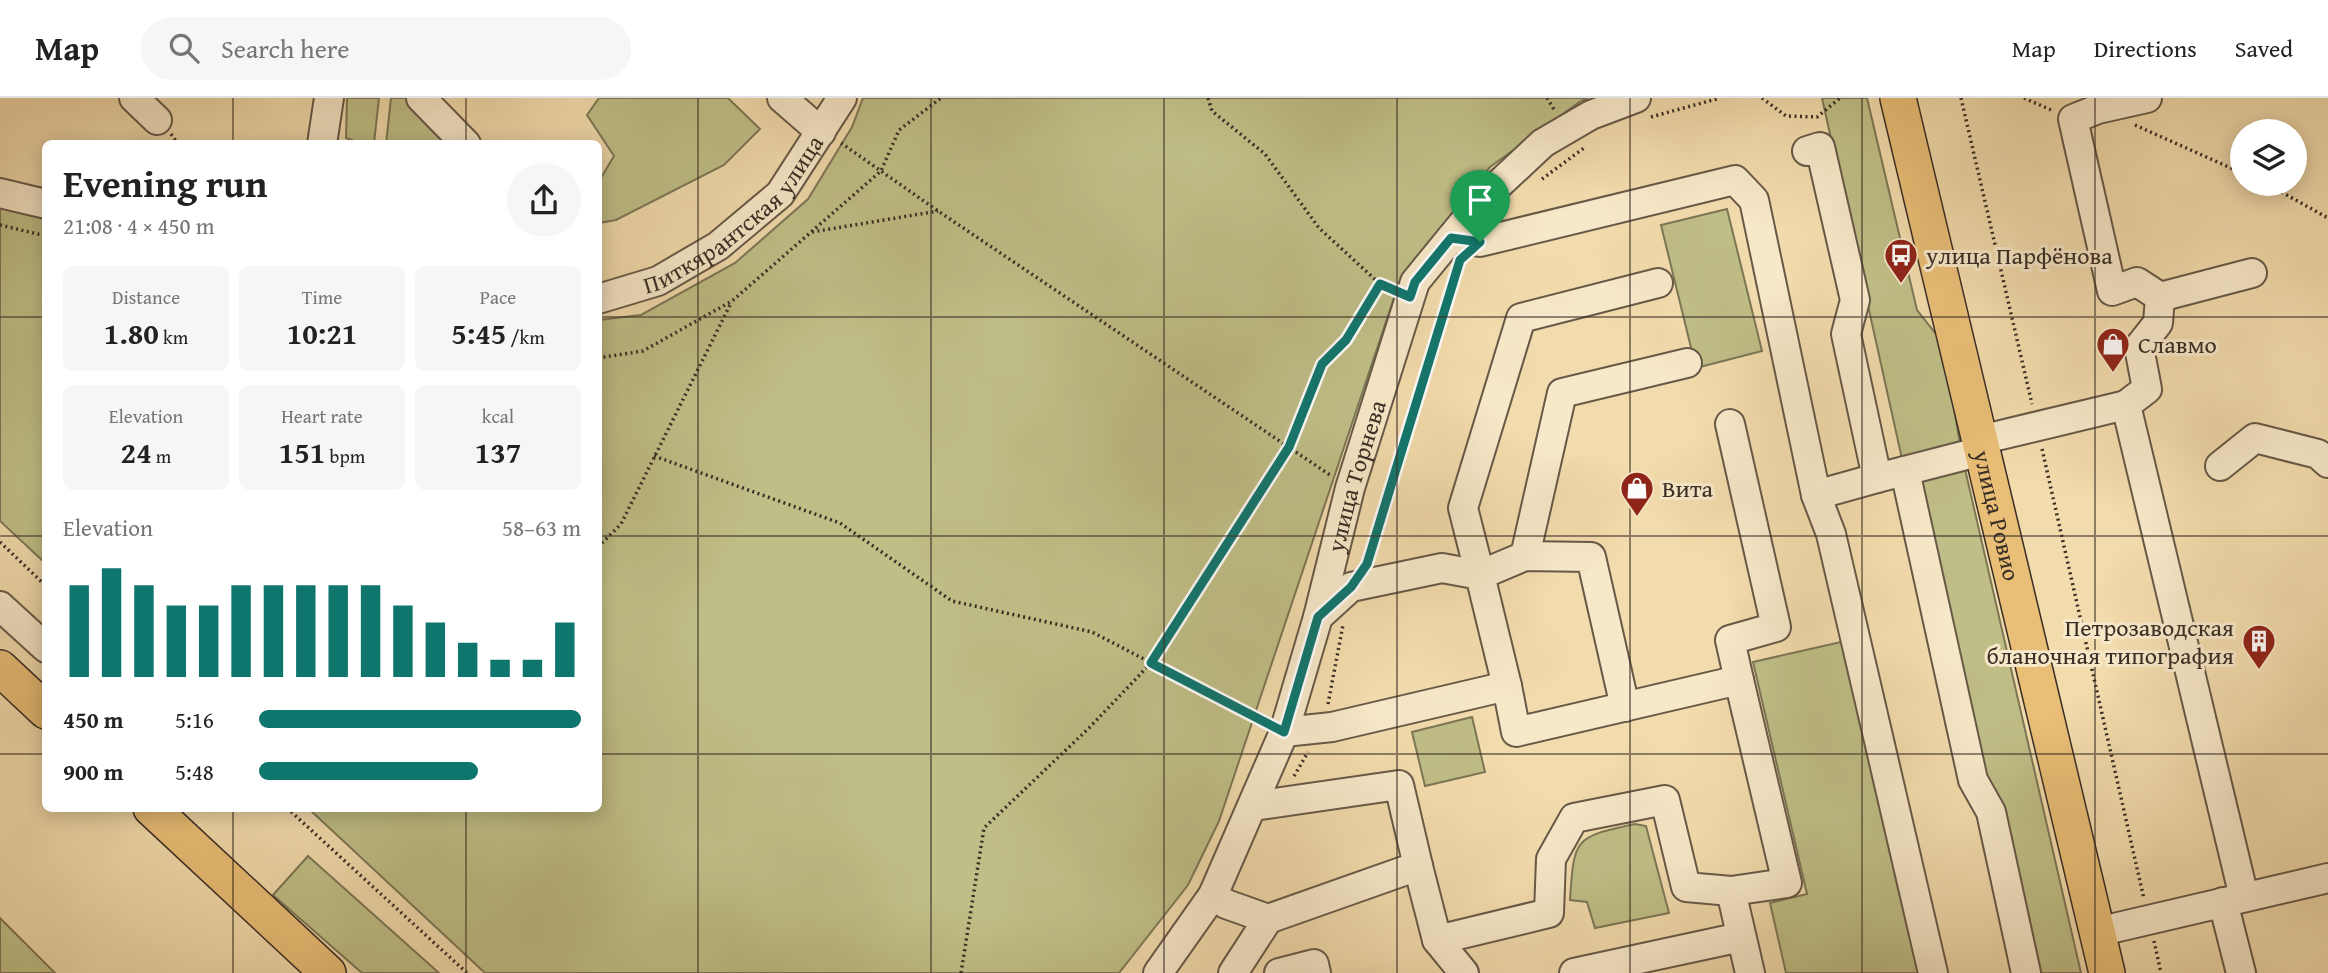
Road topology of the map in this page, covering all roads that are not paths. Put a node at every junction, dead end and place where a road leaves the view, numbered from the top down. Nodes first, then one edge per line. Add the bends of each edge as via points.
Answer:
1 (134, 98) edge
2 (329, 98) edge
3 (421, 98) edge
4 (782, 98) edge
5 (842, 98) edge
6 (1898, 98) edge
7 (2147, 98) edge
8 (1640, 109) edge
9 (157, 120) dead end
10 (821, 132) junction
11 (323, 140) edge
12 (462, 140) edge
13 (1807, 151) dead end
14 (0, 193) edge
15 (42, 203) edge
16 (1451, 238) junction
17 (2252, 273) dead end
18 (1658, 283) dead end
19 (2160, 297) junction
20 (602, 298) edge
21 (1687, 363) dead end
22 (2126, 405) junction
23 (1730, 424) dead end
24 (1981, 446) junction
25 (2328, 463) edge
26 (2220, 466) dead end
27 (1905, 471) junction
28 (1877, 478) junction
29 (1816, 495) junction
30 (1525, 556) junction
31 (1480, 575) junction
32 (0, 606) edge
33 (1330, 621) junction
34 (42, 644) edge
35 (0, 668) edge
36 (1739, 680) junction
37 (1507, 687) junction
38 (41, 696) edge
39 (1626, 707) junction
40 (1284, 732) junction
41 (1266, 804) junction
42 (155, 812) edge
43 (1418, 866) junction
44 (2328, 877) edge
45 (1731, 891) junction
46 (1213, 895) junction
47 (2234, 900) junction
48 (1268, 919) junction
49 (2097, 932) junction
50 (1741, 937) junction
51 (1437, 940) junction
52 (328, 973) edge
53 (1158, 973) edge
54 (1233, 973) edge
55 (1279, 973) edge
56 (1316, 973) edge
57 (1464, 973) edge
58 (1574, 973) edge
59 (1750, 973) edge
60 (1933, 973) edge
61 (2026, 973) edge
62 (2107, 973) edge
63 (2241, 973) edge

1 - 9 street
2 - 11 street
3 - 12 street
4 - 10 street
5 - 10 street, Питкярантская улица
6 - 24 main road, улица Ровио
7 - 19 street via 2073,118 2112,290 2137,282
8 - 16 street, улица Торнева via 1591,115 1543,143 1482,200
10 - 20 street, Питкярантская улица via 779,194 718,246 659,281
13 - 28 street via 1821,147 1855,300 1846,334
14 - 15 street
16 - 29 street via 1480,242 1735,180 1754,200
16 - 33 street, улица Торнева via 1415,282 1410,297 1350,488
17 - 19 street
18 - 31 street via 1521,318 1464,508
19 - 22 street via 2158,323 2139,347 2147,389
21 - 30 street via 1562,393
22 - 24 street via 2037,426
22 - 47 street
23 - 36 street via 1776,628 1730,640
24 - 27 street
24 - 49 main road, улица Ровио
25 - 26 street via 2318,454 2255,438
27 - 28 street
27 - 61 street via 1973,780 1991,812
28 - 29 street
29 - 60 street via 1831,534
30 - 31 street
30 - 39 street via 1591,557
31 - 33 street via 1442,568 1351,587
31 - 37 street
32 - 34 street
33 - 40 street, улица Торнева
35 - 38 main road
36 - 39 street
36 - 45 street via 1787,883
37 - 39 street via 1516,732
37 - 40 street via 1332,727
40 - 41 street, улица Торнева
41 - 43 street via 1399,785
41 - 46 street, улица Торнева
42 - 52 main road
43 - 48 street
43 - 51 street
44 - 47 street
45 - 50 street
45 - 51 street via 1686,887 1665,800 1574,817 1551,859 1549,913
46 - 48 street
46 - 53 street, улица Торнева
47 - 49 street
47 - 63 street
48 - 54 street
49 - 62 main road, улица Ровио
50 - 58 street
50 - 59 street
51 - 57 street
55 - 56 street via 1314,964

